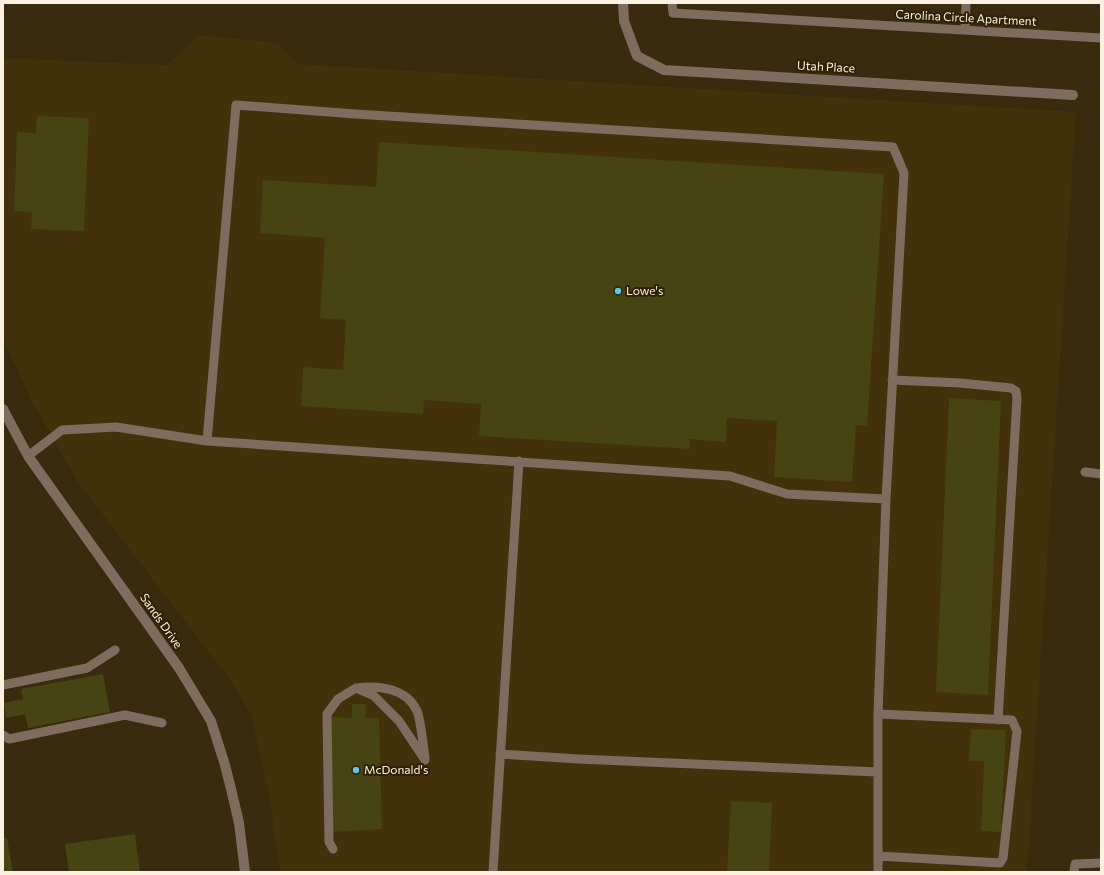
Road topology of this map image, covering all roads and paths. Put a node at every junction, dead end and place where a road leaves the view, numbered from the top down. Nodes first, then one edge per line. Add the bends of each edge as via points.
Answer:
1 (623, 3) edge
2 (672, 3) edge
3 (966, 3) edge
4 (965, 30) junction
5 (1101, 38) edge
6 (1073, 95) dead end
7 (892, 380) junction
8 (3, 409) edge
9 (207, 441) junction
10 (28, 456) junction
11 (519, 461) junction
12 (1085, 472) dead end
13 (1101, 474) edge
14 (886, 499) junction
15 (115, 650) dead end
16 (3, 685) edge
17 (356, 688) junction
18 (878, 714) junction
19 (998, 720) junction
20 (162, 723) dead end
21 (3, 735) edge
22 (500, 754) junction
23 (878, 772) junction
24 (333, 849) dead end
25 (878, 856) junction
26 (1101, 863) edge
27 (245, 872) edge
28 (493, 872) edge
29 (878, 872) edge
30 (1074, 872) edge

1 - 6 street, Utah Place via 624,22 637,56 664,70
2 - 4 lane, Carolina Circle Apartment via 673,13
3 - 4 lane
4 - 5 lane, Carolina Circle Apartment
7 - 9 lane via 904,173 893,147 236,105
7 - 14 lane
7 - 19 lane via 960,383 1011,388 1016,391 1018,398
8 - 10 street, Sands Drive
9 - 10 lane via 116,427 62,430
9 - 11 lane
10 - 27 street, Sands Drive via 179,668 211,721 239,823
11 - 14 lane via 730,476 787,494
11 - 22 lane
12 - 13 lane
14 - 18 lane
15 - 16 lane via 88,668
17 - 17 lane via 374,696 398,721 425,760 417,711 403,693 380,687
17 - 24 lane via 338,699 327,714 329,842
18 - 19 lane
18 - 23 lane
19 - 25 lane via 1012,720 1017,731 1003,858 1000,864
20 - 21 lane via 126,716 8,738
22 - 23 lane via 578,760
22 - 28 lane
23 - 25 lane
25 - 29 lane
26 - 30 lane via 1075,864

